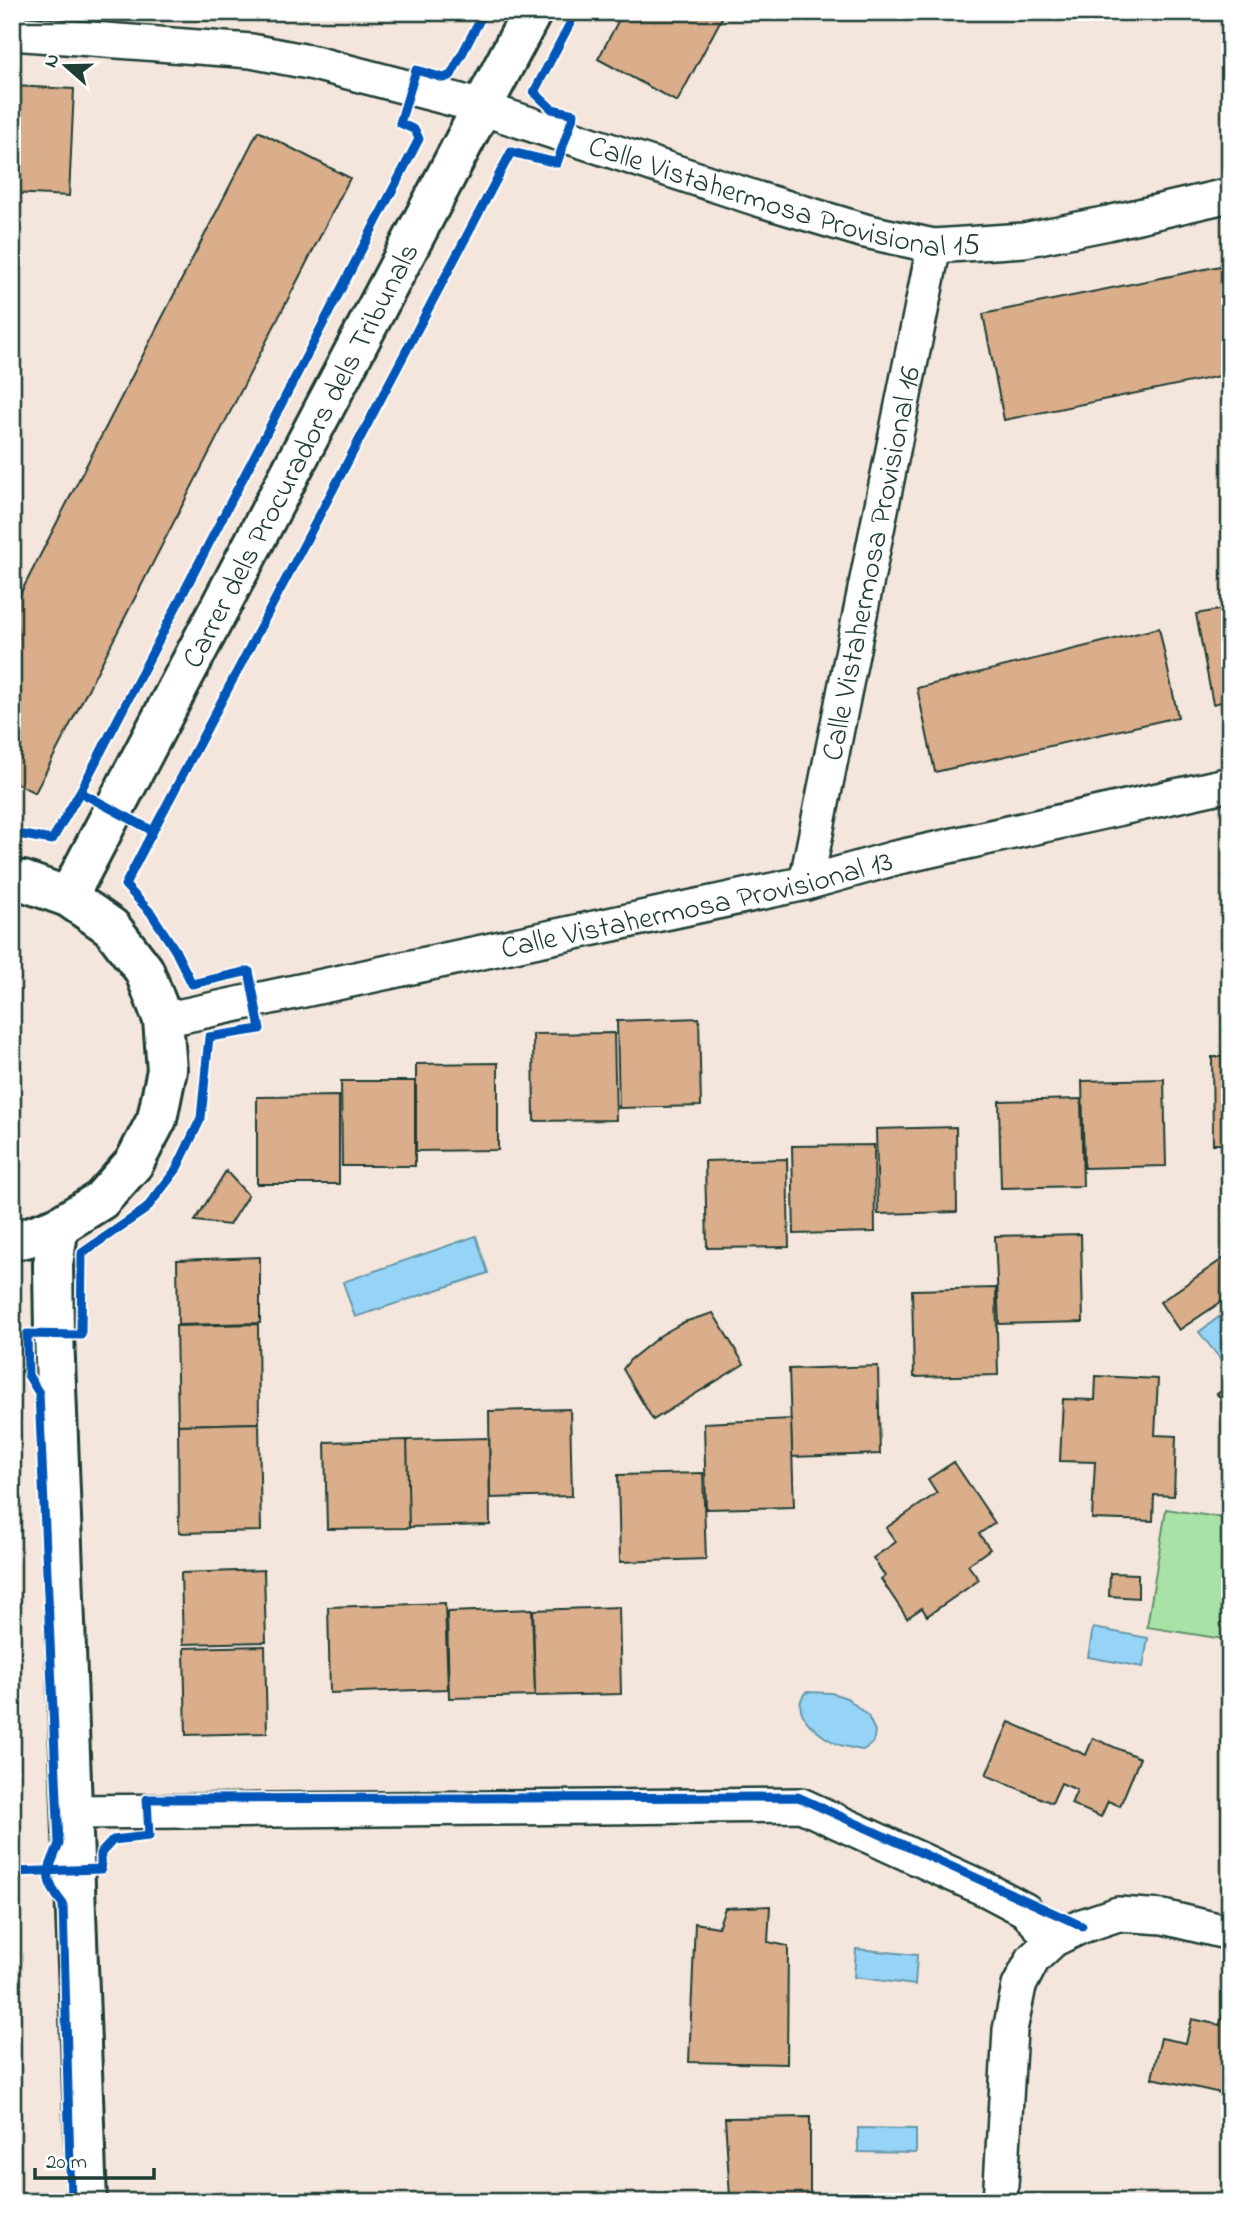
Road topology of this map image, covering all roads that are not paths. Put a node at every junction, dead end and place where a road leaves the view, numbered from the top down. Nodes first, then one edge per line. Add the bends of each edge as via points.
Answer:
1 (532, 12) edge
2 (12, 33) edge
3 (482, 108) junction
4 (1230, 195) edge
5 (934, 246) junction
6 (1230, 784) edge
7 (12, 880) edge
8 (806, 883) junction
9 (68, 897) junction
10 (163, 1020) junction
11 (59, 1226) junction
12 (12, 1240) edge
13 (73, 1812) junction
14 (1230, 1933) edge
15 (1053, 1940) junction
16 (87, 2202) edge
17 (1000, 2202) edge

1 - 3 street, Carrer dels Procuradors dels Tribunals
2 - 3 street, Calle Vistahermosa Provisional 15 via 251,51 314,62
3 - 5 street, Calle Vistahermosa Provisional 15 via 758,199
3 - 9 street, Carrer dels Procuradors dels Tribunals
4 - 5 street, Calle Vistahermosa Provisional 15 via 1024,240
5 - 8 street, Calle Vistahermosa Provisional 16
6 - 8 street, Calle Vistahermosa Provisional 13
7 - 9 street
8 - 10 street, Calle Vistahermosa Provisional 13
9 - 10 street via 111,928 144,970
10 - 11 street via 167,1070 157,1119 135,1163 101,1200
11 - 12 street
11 - 13 street via 53,1264 54,1334
13 - 15 street via 802,1805 1025,1910
13 - 16 street
14 - 15 street via 1163,1917 1118,1914
15 - 17 street via 1033,1959 1019,1986 1012,2019

